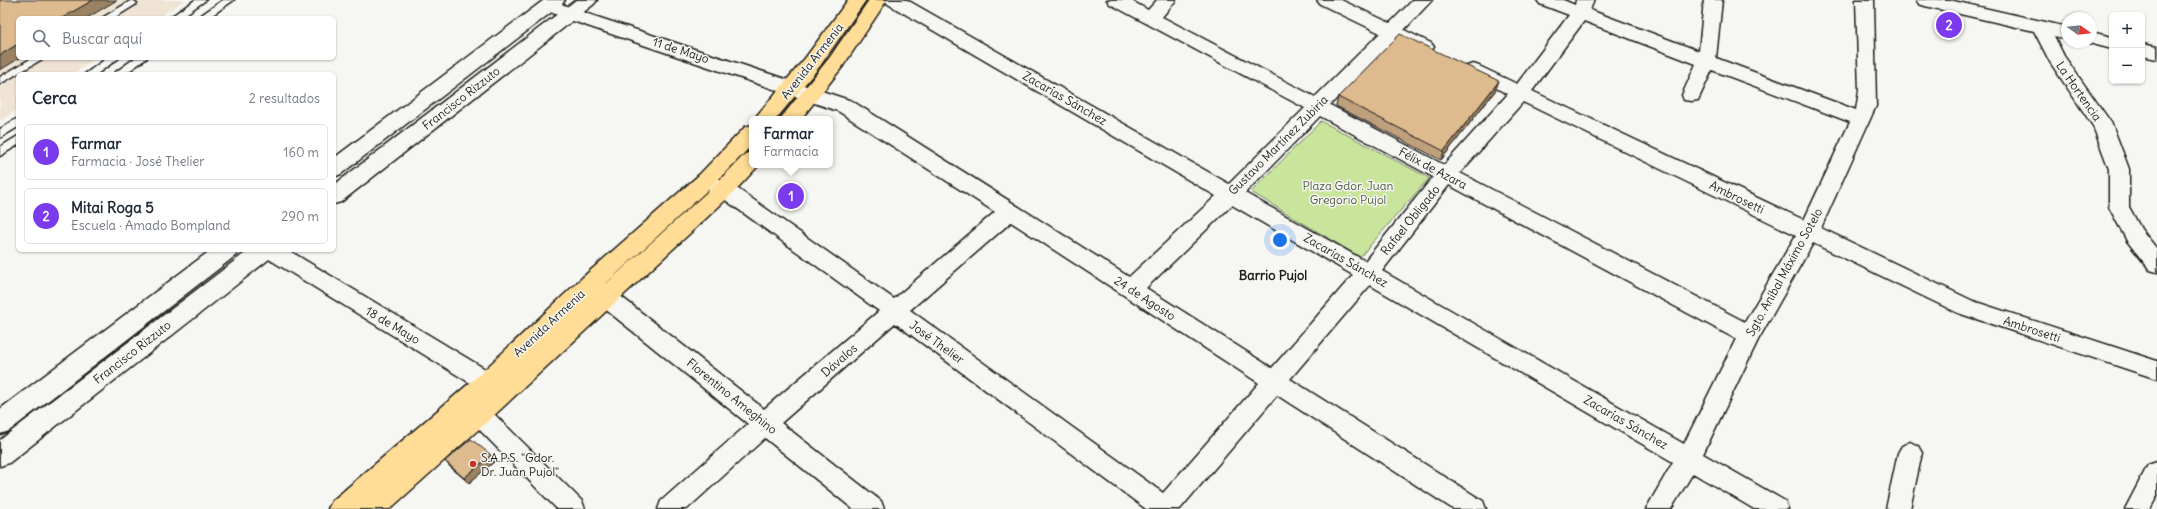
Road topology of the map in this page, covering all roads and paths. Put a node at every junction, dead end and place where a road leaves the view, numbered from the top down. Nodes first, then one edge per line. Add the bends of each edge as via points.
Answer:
1 (201, 0) edge
2 (229, 0) edge
3 (588, 0) edge
4 (857, 0) edge
5 (878, 0) edge
6 (894, 0) edge
7 (1116, 0) edge
8 (1167, 0) edge
9 (1326, 0) edge
10 (1423, 0) edge
11 (1546, 0) edge
12 (1713, 0) edge
13 (1865, 0) edge
14 (1925, 0) edge
15 (548, 2) edge
16 (132, 3) dead end
17 (1583, 6) edge
18 (570, 14) junction
19 (109, 16) edge
20 (177, 16) edge
21 (205, 16) edge
22 (1151, 18) junction
23 (2041, 27) junction
24 (1393, 32) junction
25 (2061, 32) edge
26 (2097, 39) edge
27 (2109, 42) edge
28 (2145, 51) edge
29 (2157, 53) edge
30 (36, 60) edge
31 (111, 60) edge
32 (139, 60) edge
33 (1707, 60) junction
34 (93, 72) edge
35 (121, 72) edge
36 (0, 81) edge
37 (804, 91) junction
38 (1520, 93) junction
39 (1691, 95) dead end
40 (1316, 107) junction
41 (768, 116) edge
42 (792, 116) edge
43 (1860, 119) junction
44 (16, 123) edge
45 (0, 134) edge
46 (749, 136) edge
47 (16, 141) edge
48 (0, 152) edge
49 (749, 161) edge
50 (336, 167) edge
51 (1446, 175) junction
52 (715, 185) junction
53 (336, 194) edge
54 (1231, 194) junction
55 (1009, 212) junction
56 (1809, 232) junction
57 (224, 252) edge
58 (262, 252) edge
59 (274, 252) edge
60 (2157, 264) edge
61 (1368, 272) junction
62 (1131, 289) junction
63 (598, 290) junction
64 (896, 311) junction
65 (1749, 335) junction
66 (2157, 370) edge
67 (1274, 380) junction
68 (487, 382) junction
69 (480, 414) junction
70 (766, 422) junction
71 (0, 423) edge
72 (1910, 454) dead end
73 (0, 455) edge
74 (1689, 458) junction
75 (2157, 473) edge
76 (2141, 508) edge
77 (341, 509) edge
78 (372, 509) edge
79 (573, 509) edge
80 (670, 509) edge
81 (872, 509) edge
82 (1165, 509) edge
83 (1474, 509) edge
84 (1658, 509) edge
85 (1776, 509) edge
86 (1898, 509) edge

1 - 20 lane
2 - 21 lane
3 - 18 street, Francisco Rizzuto
4 - 37 main road, Avenida Armenia via 828,44
5 - 37 main road, Avenida Armenia via 846,49
6 - 54 street, Zacarías Sánchez
7 - 22 street, Félix de Azara
8 - 22 street
9 - 24 street, Ambrosetti
10 - 24 street, Gustavo Martínez Zubiria
11 - 17 street
12 - 33 street
13 - 43 street, Sgto. Aníbal Máximo Sotelo via 1868,90 1866,106
14 - 23 street
15 - 18 street, 11 de Mayo
15 - 50 street, Francisco Rizzuto
16 - 19 lane
17 - 33 street
17 - 38 street, Rafael Obligado
18 - 37 street, 11 de Mayo
18 - 53 street, Francisco Rizzuto
22 - 40 street, Félix de Azara
23 - 25 street
23 - 60 street, La Hortencia via 2056,58 2102,124 2119,169 2119,207 2134,235
24 - 38 street, Ambrosetti
24 - 40 street, Gustavo Martínez Zubiria
26 - 27 street
28 - 29 street
30 - 36 lane
31 - 34 lane
32 - 35 lane
33 - 39 street
33 - 43 street
37 - 41 main road, Avenida Armenia
37 - 42 main road, Avenida Armenia
37 - 55 street, 24 de Agosto via 845,106
38 - 51 street, Rafael Obligado
38 - 56 street, Ambrosetti
40 - 51 street, Félix de Azara
40 - 54 street, Gustavo Martínez Zubiria
43 - 56 street, Sgto. Aníbal Máximo Sotelo
44 - 45 lane
46 - 52 main road, Avenida Armenia
47 - 48 lane
49 - 52 main road, Avenida Armenia
51 - 61 street, Rafael Obligado
51 - 65 street, Félix de Azara
52 - 63 main road, Avenida Armenia
52 - 64 street, José Thelier
54 - 61 street, Zacarías Sánchez
54 - 62 street, Gustavo Martínez Zubiria
55 - 62 street, 24 de Agosto
55 - 64 street, Dávalos
56 - 65 street, Sgto. Aníbal Máximo Sotelo
56 - 66 street, Ambrosetti via 1966,307
57 - 71 street, Francisco Rizzuto
58 - 73 street, Francisco Rizzuto
59 - 68 street, 18 de Mayo
61 - 67 street, Rafael Obligado
61 - 74 street, Zacarías Sánchez
62 - 67 street, 24 de Agosto
63 - 68 main road, Avenida Armenia
63 - 69 main road, Avenida Armenia
63 - 70 street, Florentino Ameghino
64 - 70 street, Dávalos
64 - 82 street, José Thelier
65 - 74 street, Sgto. Aníbal Máximo Sotelo
67 - 82 street, Rafael Obligado
67 - 83 street, 24 de Agosto
68 - 69 street
68 - 77 main road, Avenida Armenia
69 - 78 main road, Avenida Armenia
69 - 79 street
70 - 80 street, Dávalos
70 - 81 street, Florentino Ameghino
72 - 86 street
74 - 84 street, Sgto. Aníbal Máximo Sotelo
74 - 85 street, Zacarías Sánchez
75 - 76 street

